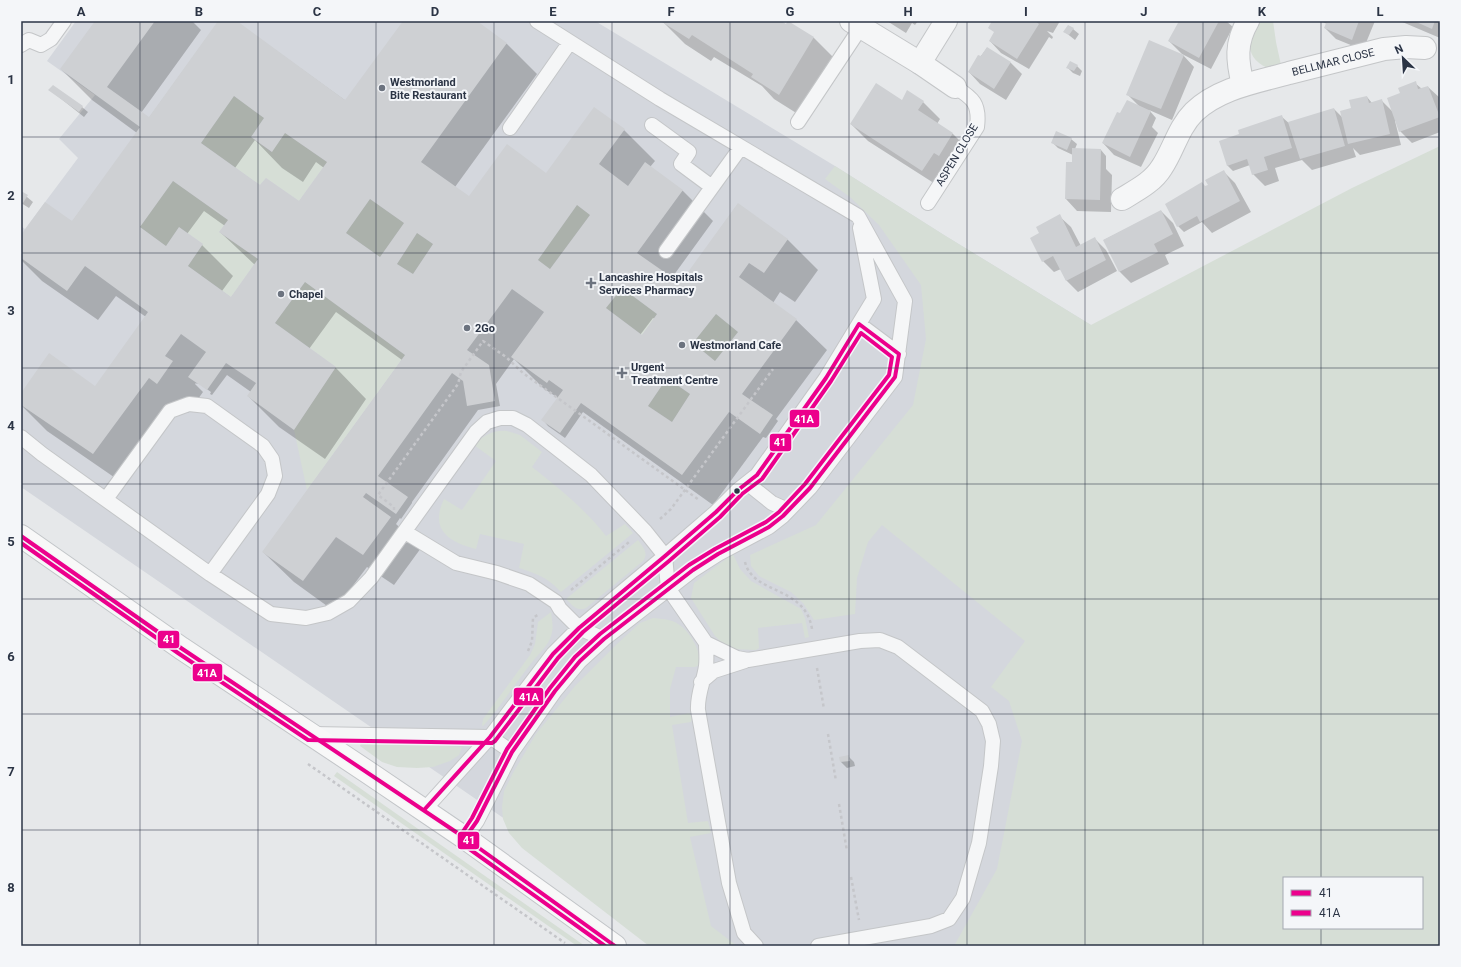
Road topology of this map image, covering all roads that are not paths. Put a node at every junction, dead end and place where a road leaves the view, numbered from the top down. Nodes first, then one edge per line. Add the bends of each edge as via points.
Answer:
1 (64, 21) edge
2 (537, 21) edge
3 (946, 21) edge
4 (1248, 21) edge
5 (856, 24) edge
6 (570, 42) junction
7 (21, 45) edge
8 (1425, 48) dead end
9 (920, 63) junction
10 (1243, 85) junction
11 (954, 87) joint
12 (798, 122) dead end
13 (652, 125) dead end
14 (510, 128) dead end
15 (742, 147) junction
16 (712, 187) junction
17 (1122, 199) dead end
18 (928, 203) dead end
19 (858, 216) junction
20 (666, 251) dead end
21 (859, 324) junction
22 (898, 354) junction
23 (21, 437) edge
24 (747, 483) junction
25 (106, 499) junction
26 (788, 510) junction
27 (406, 532) junction
28 (21, 536) edge
29 (665, 556) junction
30 (210, 574) junction
31 (668, 588) junction
32 (578, 628) junction
33 (604, 639) junction
34 (706, 643) junction
35 (748, 660) junction
36 (702, 682) junction
37 (310, 734) junction
38 (490, 737) junction
39 (512, 752) junction
40 (424, 810) junction
41 (465, 838) junction
42 (615, 946) edge
43 (756, 946) edge
44 (818, 946) edge

1 - 7 lane via 51,40 41,45 29,40
2 - 6 lane
3 - 9 street
4 - 10 street via 1242,31 1238,52
5 - 9 street, ASPEN CLOSE
5 - 12 lane
6 - 14 lane
6 - 15 lane
8 - 10 street, BELLMAR CLOSE via 1384,50
9 - 11 street, ASPEN CLOSE
10 - 17 street, BELLMAR CLOSE via 1208,101 1195,111 1180,130 1158,174
11 - 18 lane, ASPEN CLOSE via 973,100 977,108 977,127
13 - 16 lane via 689,152 681,164
15 - 16 lane
15 - 19 lane
16 - 20 lane
19 - 21 lane via 874,300
19 - 22 lane via 905,301
21 - 22 lane
21 - 24 lane via 826,378 757,475
22 - 26 lane via 895,378 810,488
23 - 25 lane
24 - 26 lane via 772,503
24 - 29 lane
25 - 30 lane
25 - 30 lane via 170,412 189,404 207,406 263,446 272,459 275,476 268,494
26 - 31 lane via 769,527 718,554
27 - 29 lane via 476,432 487,422 513,418 527,425 591,475 645,531
27 - 30 lane via 371,578 349,601 328,613 306,618 271,614
27 - 32 lane via 456,563 529,584 556,602
28 - 37 main road
29 - 31 lane
29 - 32 lane
31 - 33 lane
31 - 34 lane
32 - 33 lane
32 - 38 lane via 554,654
33 - 39 lane via 580,661 555,691
34 - 35 lane via 737,658
34 - 36 lane via 706,667
35 - 36 lane via 714,671
35 - 44 lane via 860,641 880,640 898,647 982,711 994,741 978,842 963,898 949,919 931,926
36 - 43 lane via 698,710 729,883 744,933
37 - 38 lane
37 - 40 main road
38 - 39 lane
38 - 40 lane
39 - 41 lane via 477,821
40 - 41 main road
41 - 42 main road

